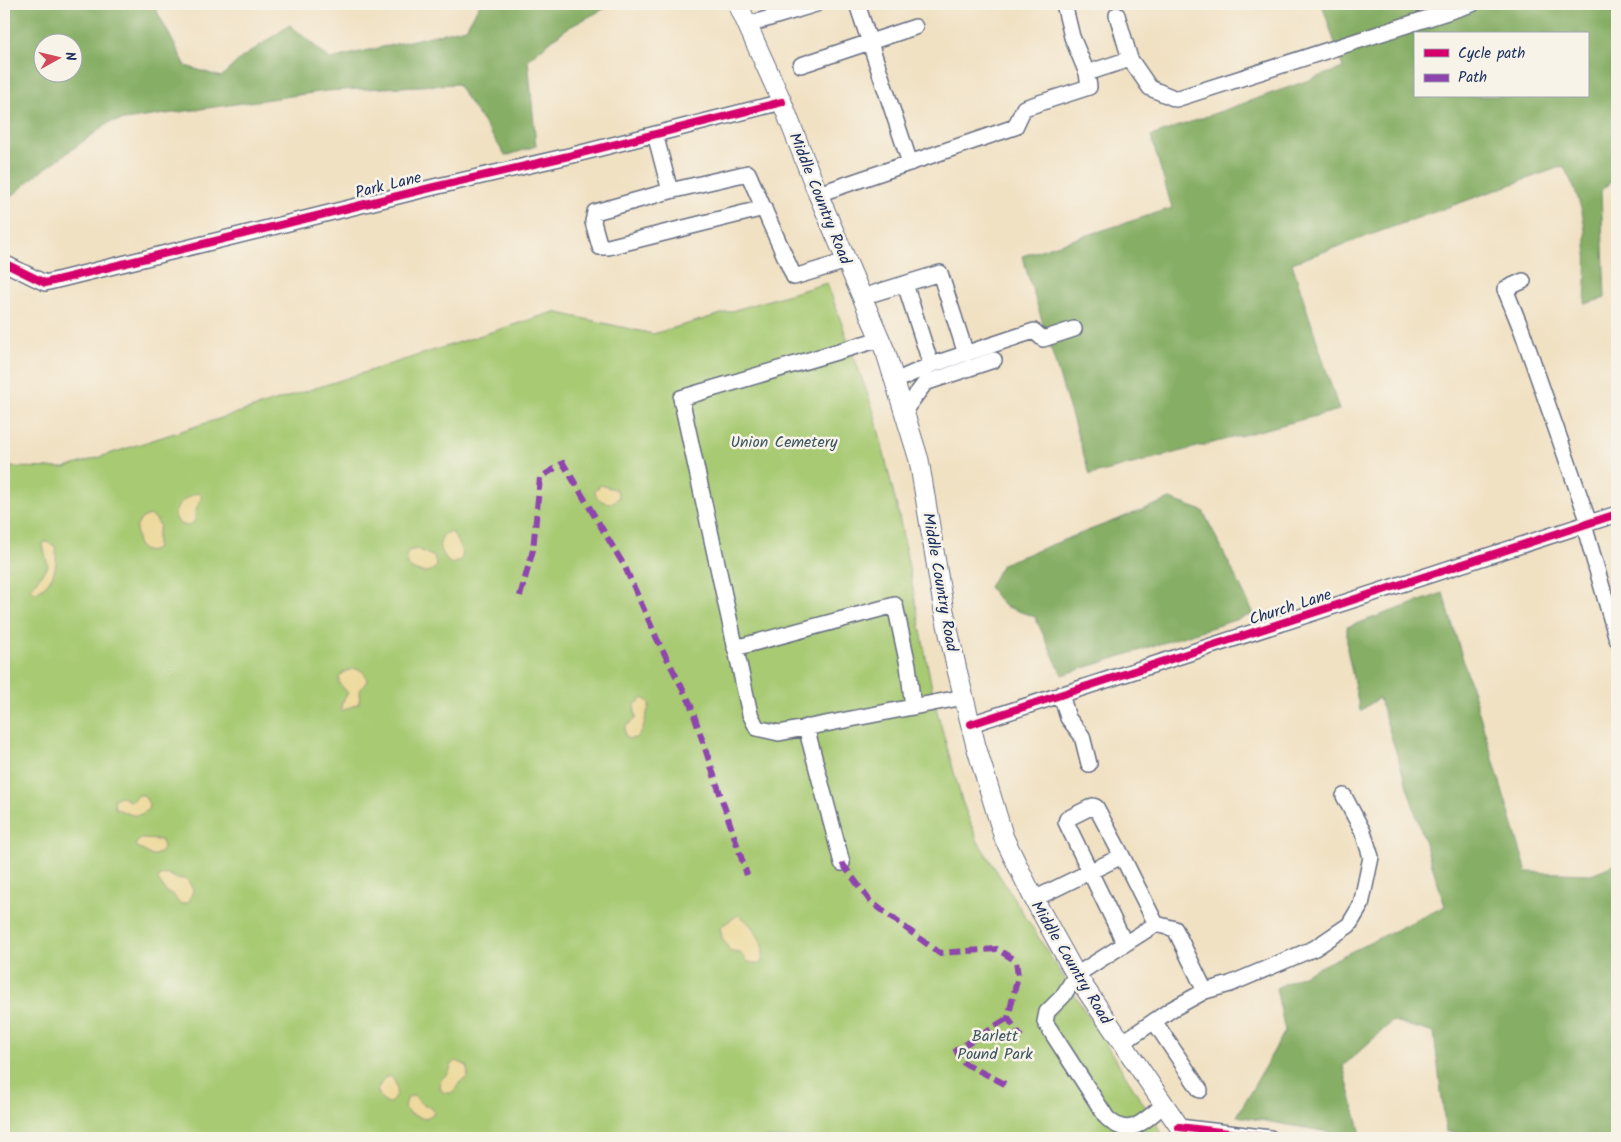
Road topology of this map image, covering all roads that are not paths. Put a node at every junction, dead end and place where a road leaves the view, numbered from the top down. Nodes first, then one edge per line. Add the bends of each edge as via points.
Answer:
1 (738, 4) edge
2 (816, 4) edge
3 (857, 4) edge
4 (1064, 4) edge
5 (1472, 4) edge
6 (1117, 15) dead end
7 (747, 25) junction
8 (915, 27) dead end
9 (870, 43) junction
10 (1130, 59) junction
11 (801, 65) dead end
12 (1087, 74) junction
13 (782, 102) junction
14 (654, 134) junction
15 (910, 163) junction
16 (670, 191) junction
17 (818, 194) junction
18 (764, 208) junction
19 (847, 261) junction
20 (4, 264) edge
21 (1523, 281) dead end
22 (905, 284) junction
23 (862, 297) junction
24 (1074, 329) dead end
25 (880, 339) junction
26 (966, 354) junction
27 (994, 360) dead end
28 (931, 364) junction
29 (895, 381) junction
30 (904, 411) junction
31 (1617, 514) edge
32 (1586, 524) junction
33 (1617, 639) edge
34 (736, 648) junction
35 (1061, 694) junction
36 (964, 697) junction
37 (913, 707) junction
38 (971, 724) junction
39 (806, 727) junction
40 (1089, 764) dead end
41 (1344, 796) dead end
42 (1122, 856) junction
43 (842, 864) dead end
44 (1091, 872) junction
45 (1034, 900) junction
46 (1156, 924) junction
47 (1126, 944) junction
48 (1076, 976) junction
49 (1205, 992) junction
50 (1154, 1022) junction
51 (1122, 1043) junction
52 (1200, 1090) dead end
53 (1164, 1105) junction
54 (1183, 1132) edge
55 (1270, 1138) edge

1 - 7 main road, Middle Country Road
2 - 7 street
3 - 9 street
4 - 12 street via 1072,37
5 - 10 street via 1176,99 1150,88
6 - 10 street
7 - 13 main road, Middle Country Road
8 - 9 street
9 - 11 street
9 - 15 street
10 - 12 street
12 - 15 street via 1089,87 1024,108 1015,127
13 - 14 street, Park Lane
13 - 17 main road, Middle Country Road
14 - 16 street
14 - 20 street, Park Lane via 45,283
15 - 17 street
16 - 18 street via 748,173
16 - 18 street via 596,212 593,222 600,247
17 - 19 main road, Middle Country Road
18 - 19 street via 794,277
19 - 23 main road, Middle Country Road
21 - 32 street via 1505,289
22 - 23 street
22 - 26 street via 940,273
22 - 28 street
23 - 25 main road, Middle Country Road
24 - 26 street via 1043,339 1034,331
25 - 29 main road, Middle Country Road
25 - 34 street via 681,398
26 - 28 street
27 - 30 street via 925,384
28 - 29 street
29 - 30 main road, Middle Country Road
30 - 36 main road, Middle Country Road via 919,460 944,611
31 - 32 street, Church Lane
32 - 33 street
32 - 35 street, Church Lane
34 - 37 street via 895,605
34 - 39 street via 750,714 757,728 779,733
35 - 38 street, Church Lane
35 - 40 street via 1068,718 1082,736
36 - 37 street
36 - 38 main road, Middle Country Road
37 - 39 street
38 - 45 main road, Middle Country Road via 1004,838
39 - 43 street
41 - 49 street via 1363,832 1371,857 1361,905 1348,925 1315,948
42 - 44 street
42 - 44 street via 1096,808 1093,806 1075,814 1066,822
42 - 46 street
44 - 45 street
44 - 47 street
45 - 48 main road, Middle Country Road
46 - 47 street
46 - 49 street via 1175,929
47 - 48 street
48 - 51 main road, Middle Country Road
48 - 53 street via 1047,1012 1046,1027 1107,1118 1128,1129
49 - 50 street
50 - 51 street
50 - 52 street
51 - 53 main road, Middle Country Road
53 - 54 main road, Middle Country Road
54 - 55 street

